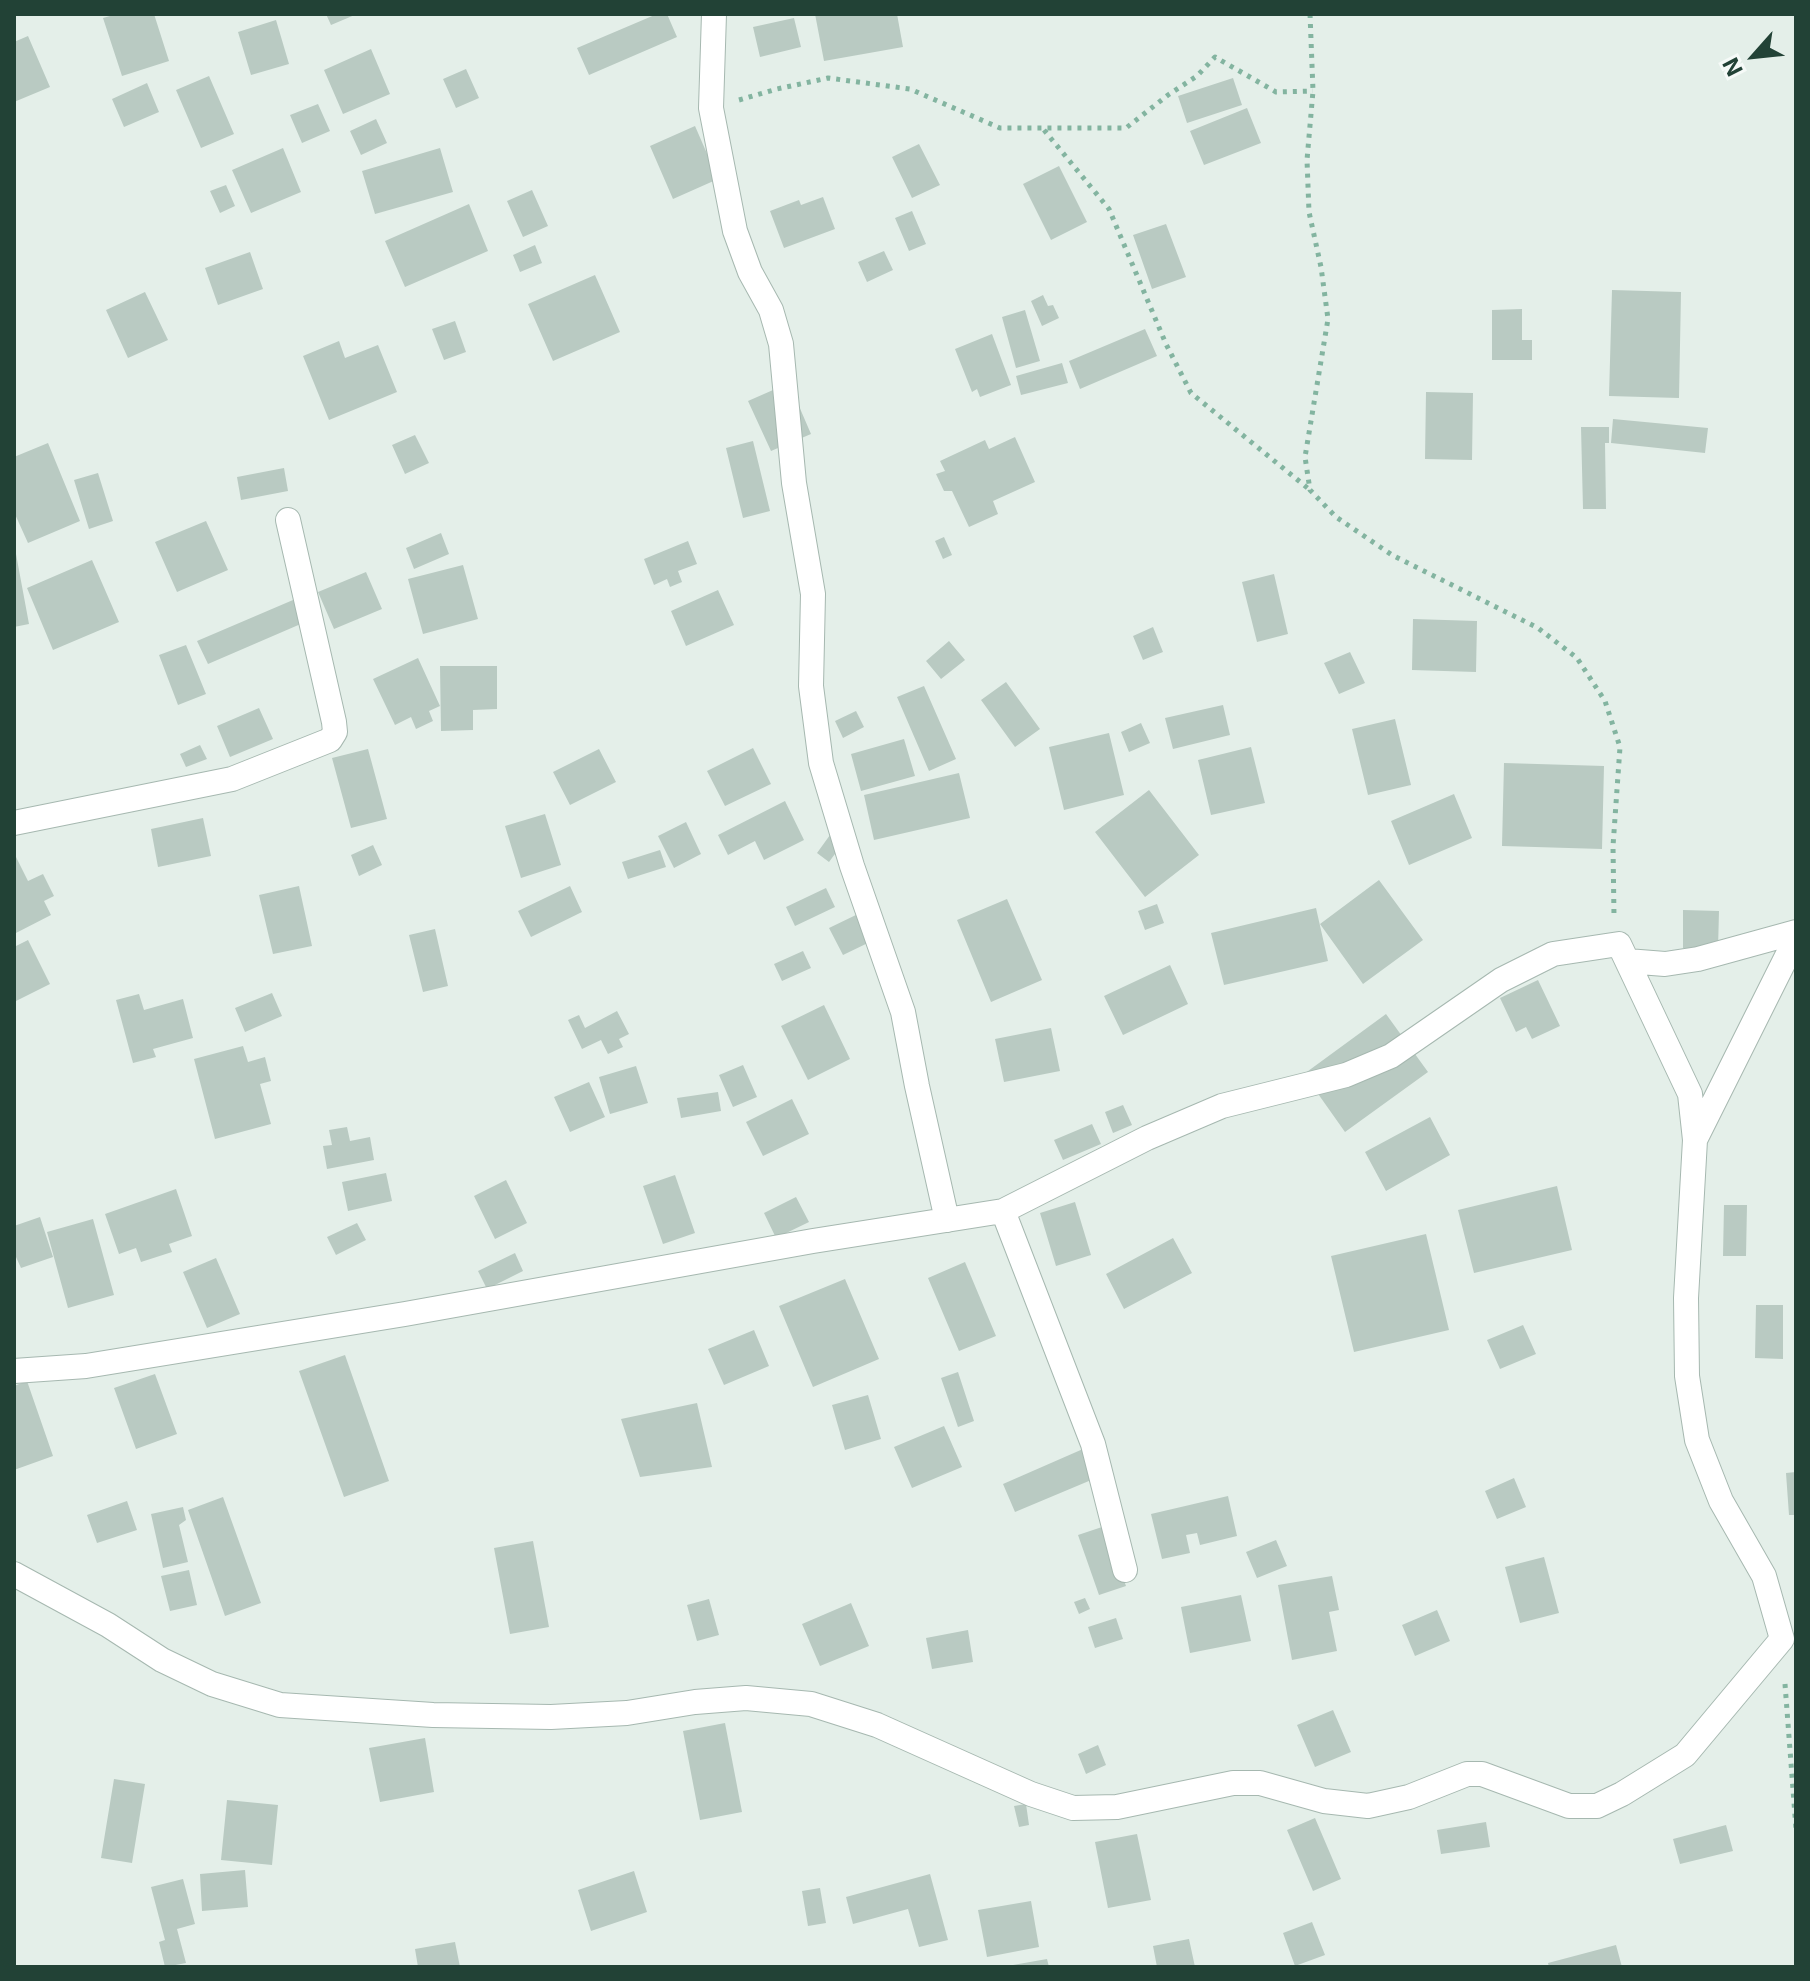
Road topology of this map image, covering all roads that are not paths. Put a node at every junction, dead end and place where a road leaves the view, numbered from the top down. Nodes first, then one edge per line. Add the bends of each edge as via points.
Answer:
1 (714, 14) edge
2 (288, 520) dead end
3 (14, 823) edge
4 (1796, 932) edge
5 (1796, 938) edge
6 (1623, 953) junction
7 (1695, 1140) junction
8 (1003, 1211) junction
9 (947, 1220) junction
10 (14, 1371) edge
11 (1125, 1570) dead end
12 (14, 1574) edge

1 - 9 street via 711,108 735,231 781,344 794,483 813,594 811,686 821,763 903,1012
2 - 3 street via 334,722 330,740 232,779
4 - 6 street via 1665,964
5 - 7 street
6 - 7 street via 1690,1094
6 - 8 street via 1553,954 1501,980 1391,1056 1346,1075 1222,1106
7 - 12 street via 1686,1298 1687,1376 1697,1440 1721,1501 1764,1576 1782,1639 1685,1755 1597,1806 1569,1806 1482,1774 1467,1774 1409,1797 1368,1806 1324,1801 1260,1783 1233,1783 1117,1807 1073,1808 877,1725 811,1704 746,1698 551,1717 280,1705 212,1684 162,1660
8 - 9 street
8 - 11 street via 1093,1444
9 - 10 street via 86,1366

